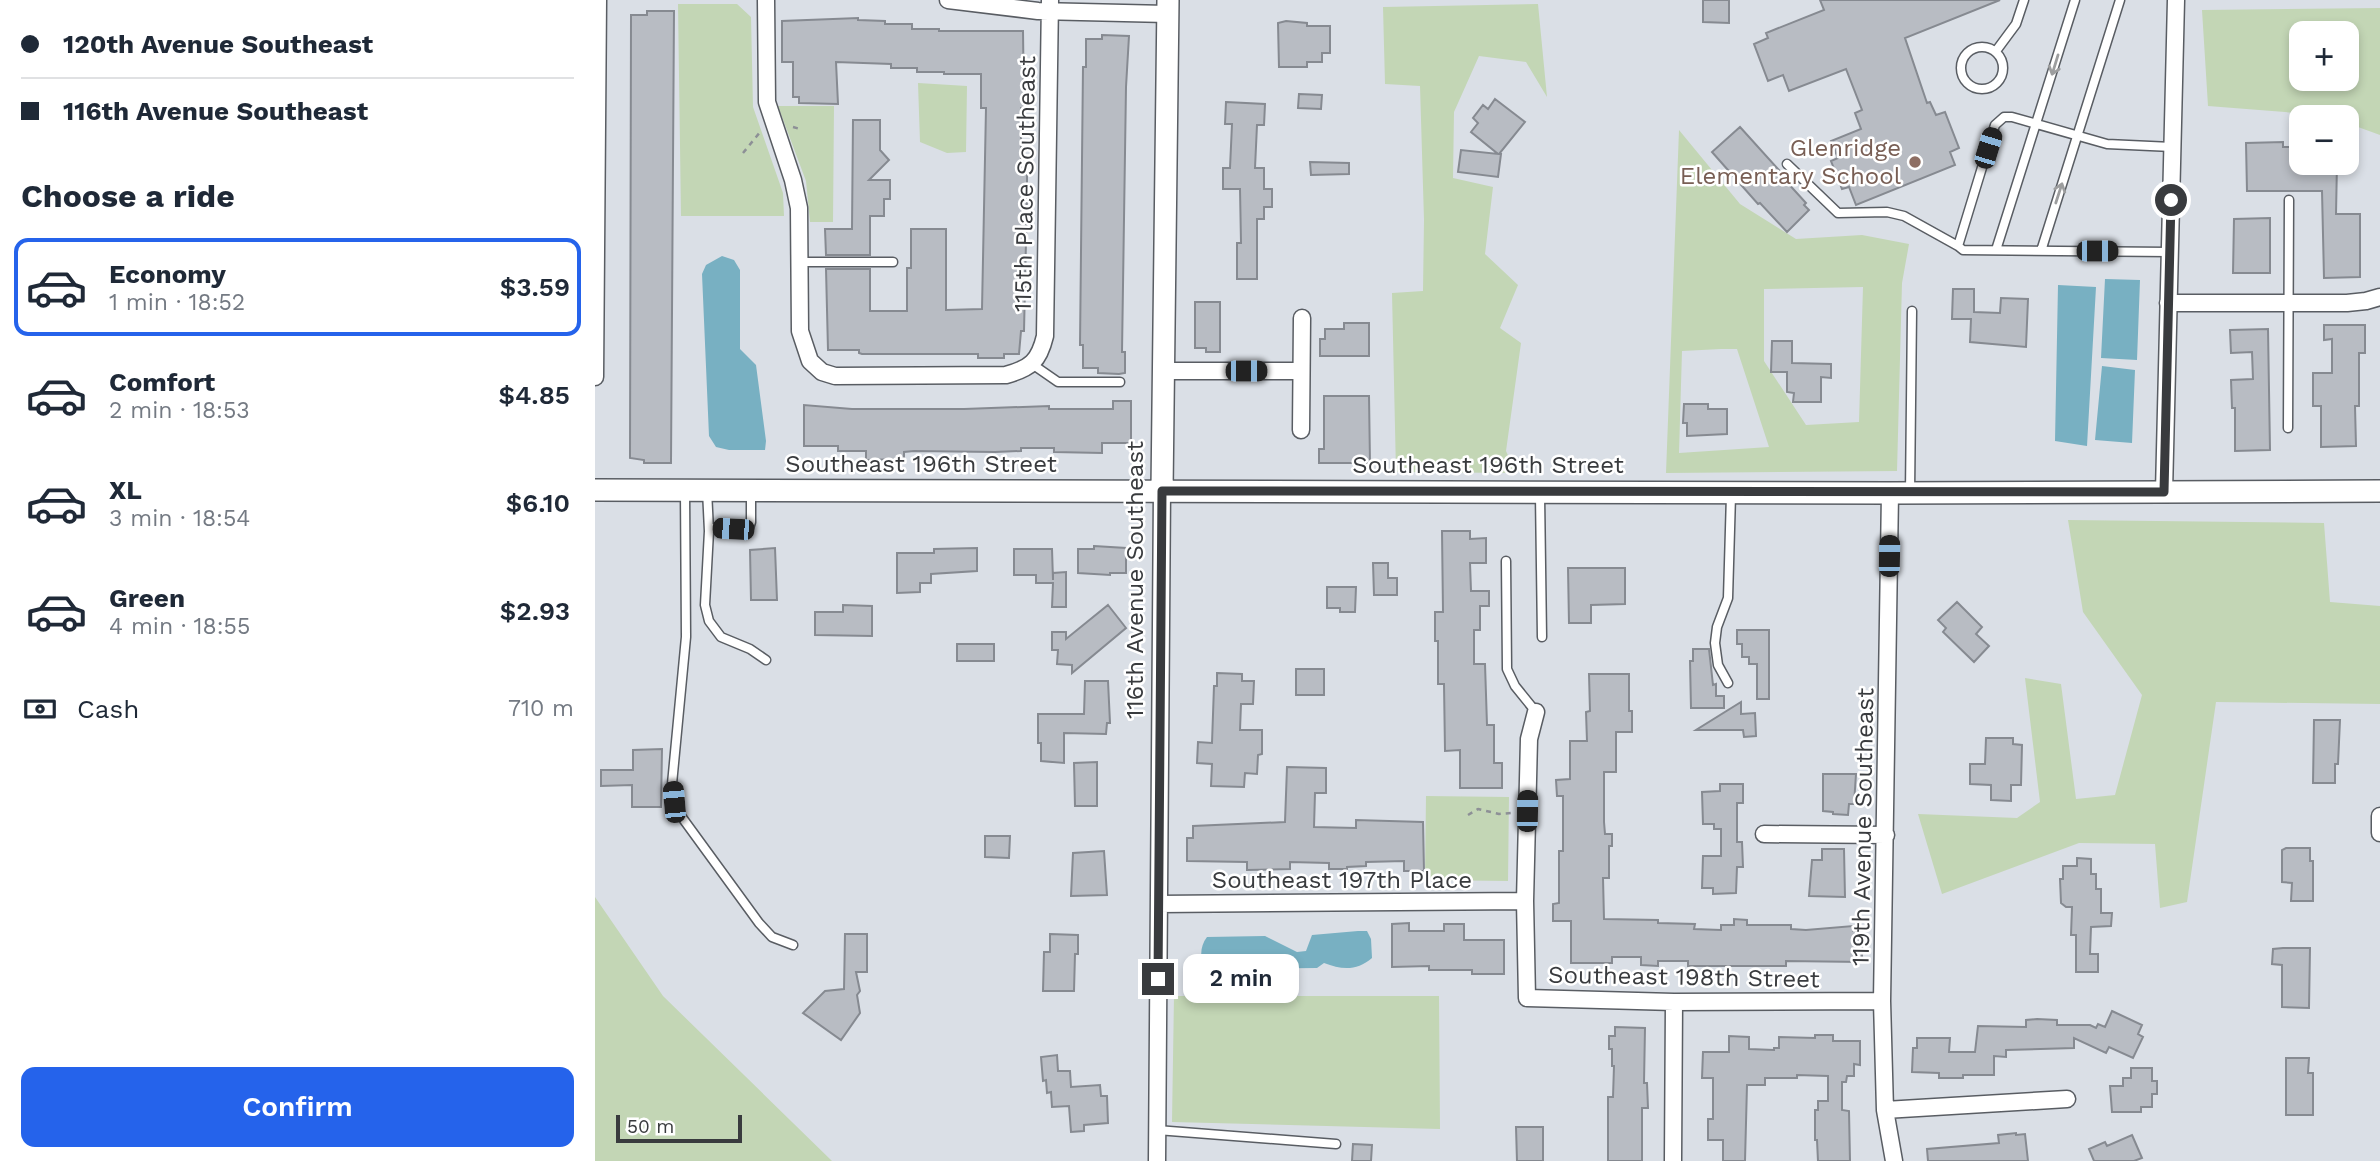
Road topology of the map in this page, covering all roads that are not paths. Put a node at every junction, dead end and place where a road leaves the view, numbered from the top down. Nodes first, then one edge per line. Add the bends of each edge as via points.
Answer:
1 (598, 0) edge
2 (766, 0) edge
3 (948, 0) edge
4 (2024, 0) edge
5 (2075, 0) edge
6 (2120, 0) edge
7 (2176, 0) edge
8 (1050, 6) edge
9 (1168, 7) edge
10 (1996, 51) junction
11 (596, 94) edge
12 (2036, 124) junction
13 (2077, 136) junction
14 (2172, 147) junction
15 (1787, 164) dead end
16 (2290, 200) dead end
17 (1958, 246) junction
18 (1996, 250) junction
19 (2041, 251) junction
20 (2170, 252) junction
21 (799, 261) junction
22 (893, 262) dead end
23 (2380, 297) edge
24 (2289, 302) junction
25 (2168, 303) junction
26 (1912, 312) dead end
27 (1302, 318) dead end
28 (1032, 364) junction
29 (1163, 371) junction
30 (1301, 371) junction
31 (595, 377) edge
32 (1120, 382) dead end
33 (2288, 428) dead end
34 (1301, 430) dead end
35 (595, 491) edge
36 (685, 491) junction
37 (707, 491) junction
38 (751, 491) junction
39 (1162, 491) junction
40 (2380, 491) edge
41 (1540, 492) junction
42 (1731, 492) junction
43 (2164, 492) junction
44 (1900, 493) junction
45 (709, 528) junction
46 (1506, 561) dead end
47 (1542, 637) dead end
48 (766, 660) dead end
49 (1728, 683) dead end
50 (1536, 712) joint
51 (2380, 816) edge
52 (2380, 833) edge
53 (1764, 834) dead end
54 (1886, 835) junction
55 (1525, 901) junction
56 (1159, 904) junction
57 (793, 946) dead end
58 (1882, 1001) junction
59 (1674, 1002) junction
60 (2067, 1099) dead end
61 (1885, 1110) junction
62 (1157, 1130) junction
63 (1336, 1144) dead end
64 (1157, 1161) edge
65 (1673, 1161) edge
66 (1894, 1161) edge

1 - 11 street
2 - 21 street via 767,102 799,208
3 - 8 street
4 - 10 lane via 2016,24
5 -> 12 lane
6 - 13 lane
7 - 14 street
8 - 9 street
8 - 28 street, 115th Place Southeast via 1045,336 1041,353
9 - 29 street, 116th Avenue Southeast
10 - 10 lane via 1984,47 1966,54 1961,66 1969,84 1982,89 2001,78 2004,64
11 - 31 street
12 - 13 lane
12 - 17 lane via 2011,117 1998,120
12 - 18 lane
13 - 14 lane via 2116,146
19 -> 13 lane
14 - 20 street
15 - 17 lane via 1838,213 1904,215
16 - 24 lane
17 - 18 lane
18 - 19 lane
19 - 20 lane
20 - 25 street
21 - 22 lane
21 - 28 street via 800,331 810,361 822,372 835,376 1006,375
23 - 24 street via 2347,303
24 - 25 street
24 - 33 lane
25 - 43 street
26 - 44 lane
27 - 30 street
28 - 32 lane via 1058,382
29 - 30 street
29 - 39 street, 116th Avenue Southeast
30 - 34 street
35 - 36 street, Southeast 196th Street
36 - 37 street, Southeast 196th Street
36 - 57 lane via 686,637 674,802 759,923
37 - 38 street, Southeast 196th Street
37 - 45 lane
38 - 39 street, Southeast 196th Street
38 - 45 lane via 748,528
39 - 41 street, Southeast 196th Street
39 - 56 street, 116th Avenue Southeast
40 - 43 street, Southeast 196th Street
41 - 42 street, Southeast 196th Street
41 - 47 lane
42 - 44 street, Southeast 196th Street
42 - 49 lane via 1728,598 1715,643 1718,665
43 - 44 street, Southeast 196th Street
44 - 54 street, 119th Avenue Southeast
45 - 48 lane via 705,605 709,621 721,638
46 - 50 lane via 1507,669
50 - 55 street via 1529,739
51 - 52 street
53 - 54 street
54 - 58 street, 119th Avenue Southeast
55 - 56 street, Southeast 197th Place
55 - 59 street, Southeast 198th Street via 1527,998
56 - 62 street, 116th Avenue Southeast
58 - 59 street, Southeast 198th Street
58 - 61 street, 119th Avenue Southeast
59 - 65 street
60 - 61 street
61 - 66 street, 119th Avenue Southeast
62 - 63 lane
62 - 64 street, 116th Avenue Southeast

